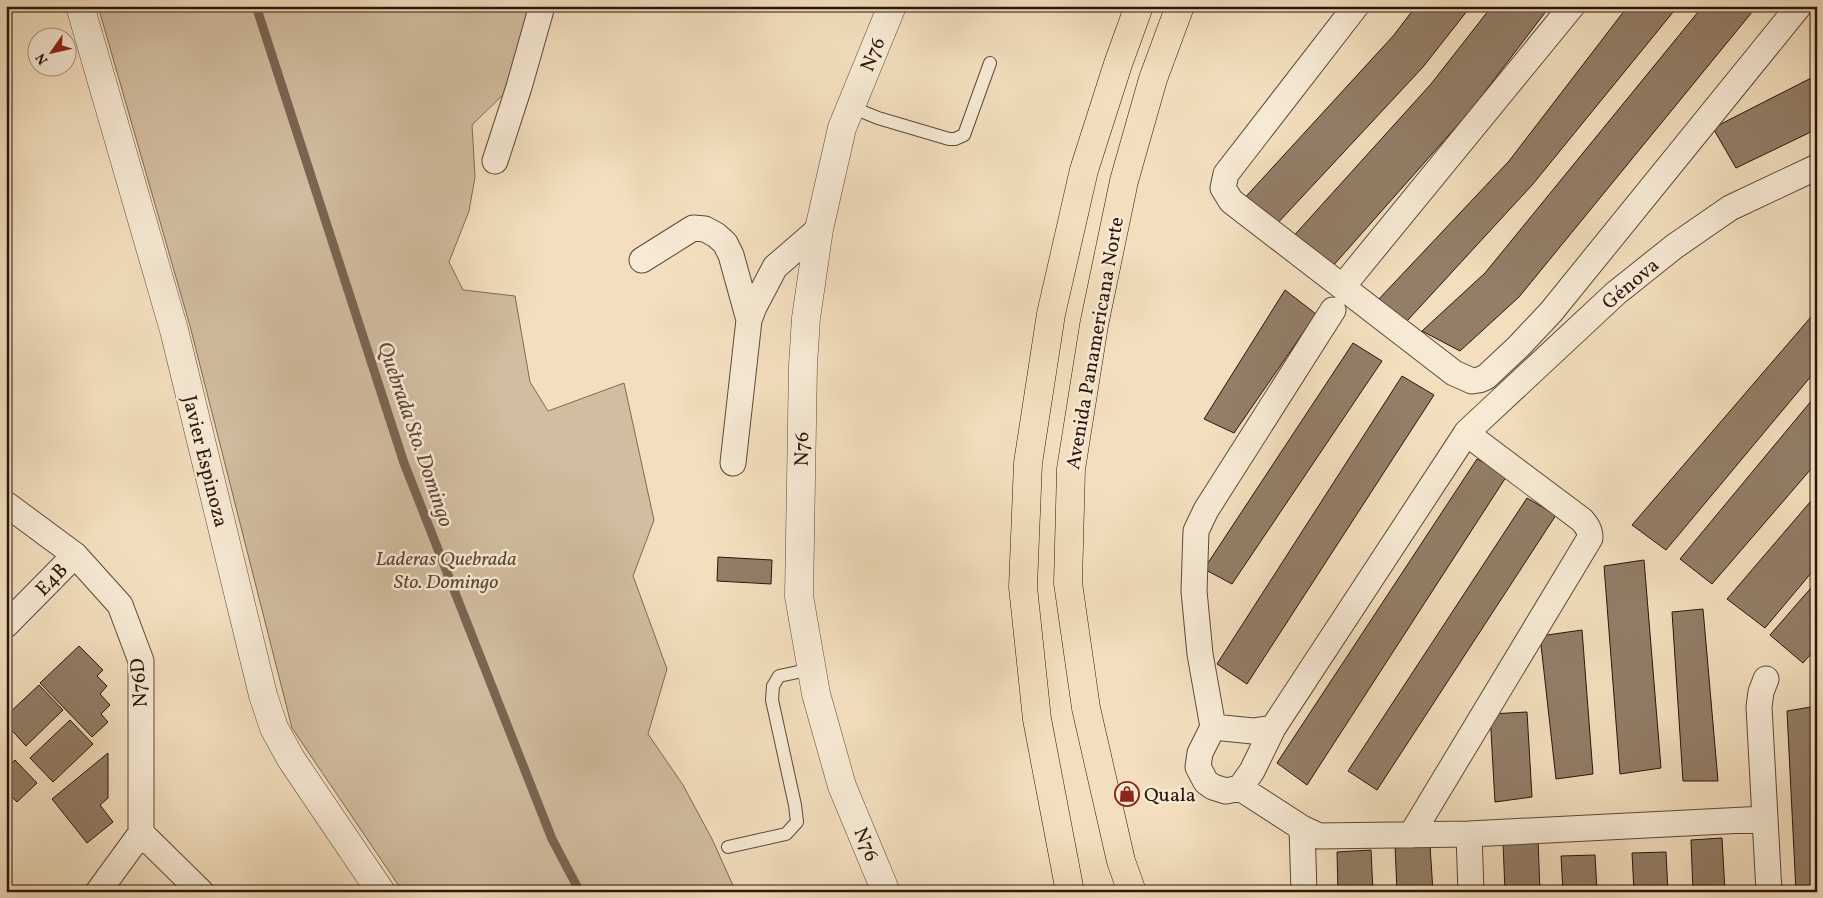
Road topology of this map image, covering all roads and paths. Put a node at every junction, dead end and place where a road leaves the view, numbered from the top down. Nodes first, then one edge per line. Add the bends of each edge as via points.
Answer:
1 (80, 6) edge
2 (542, 6) edge
3 (892, 6) edge
4 (1139, 6) edge
5 (1180, 6) edge
6 (1356, 6) edge
7 (1572, 6) edge
8 (1798, 6) edge
9 (990, 63) dead end
10 (850, 107) junction
11 (495, 161) dead end
12 (1817, 167) edge
13 (819, 229) junction
14 (642, 260) dead end
15 (1343, 286) junction
16 (1333, 310) dead end
17 (750, 320) junction
18 (1466, 432) junction
19 (733, 463) dead end
20 (6, 504) edge
21 (75, 555) junction
22 (6, 625) edge
23 (812, 669) junction
24 (1766, 679) dead end
25 (1213, 727) junction
26 (1273, 728) junction
27 (1240, 788) junction
28 (1765, 819) junction
29 (1302, 828) junction
30 (141, 833) junction
31 (1469, 834) junction
32 (1411, 835) junction
33 (728, 847) dead end
34 (98, 892) edge
35 (201, 892) edge
36 (381, 892) edge
37 (886, 892) edge
38 (1070, 892) edge
39 (1132, 892) edge
40 (1304, 892) edge
41 (1471, 892) edge
42 (1769, 892) edge

1 - 36 street, Javier Espinoza via 174,330 263,695 274,728 291,759
2 - 11 street
3 - 10 street, N76
4 - 38 main road via 1084,170 1051,314 1028,463 1024,596 1037,719
5 - 39 main road, Avenida Panamericana Norte via 1154,79 1124,181 1094,325 1071,469 1068,583 1086,708
6 - 15 street via 1226,174 1223,188 1230,201
7 - 15 street
8 - 15 street via 1550,312 1486,377 1472,380 1454,373
9 - 10 lane via 964,135 955,139
10 - 13 street, N76 via 842,128
12 - 18 street, Génova via 1730,208 1675,246 1616,293
13 - 17 street via 775,267
13 - 23 street, N76 via 806,318 803,365 798,596
14 - 17 street via 692,228 705,229 716,235 728,249
16 - 25 street via 1206,510 1196,531 1194,591 1200,654
17 - 19 street
18 - 26 street, Génova
18 - 32 street via 1582,520 1590,538
20 - 21 street, N76D
21 - 22 street, E4B
21 - 30 street, N76D via 120,605 140,661
23 - 33 lane via 779,676 773,686 772,700 797,822 786,834
23 - 37 street, N76 via 842,786
24 - 28 street via 1759,706
25 - 26 street via 1253,731
25 - 27 street via 1200,753 1198,767 1201,774 1213,787 1226,791
26 - 27 street, Génova
27 - 29 street
28 - 31 street
28 - 42 street
29 - 32 street via 1319,836
29 - 40 street
30 - 34 street
30 - 35 street
31 - 32 street
31 - 41 street

